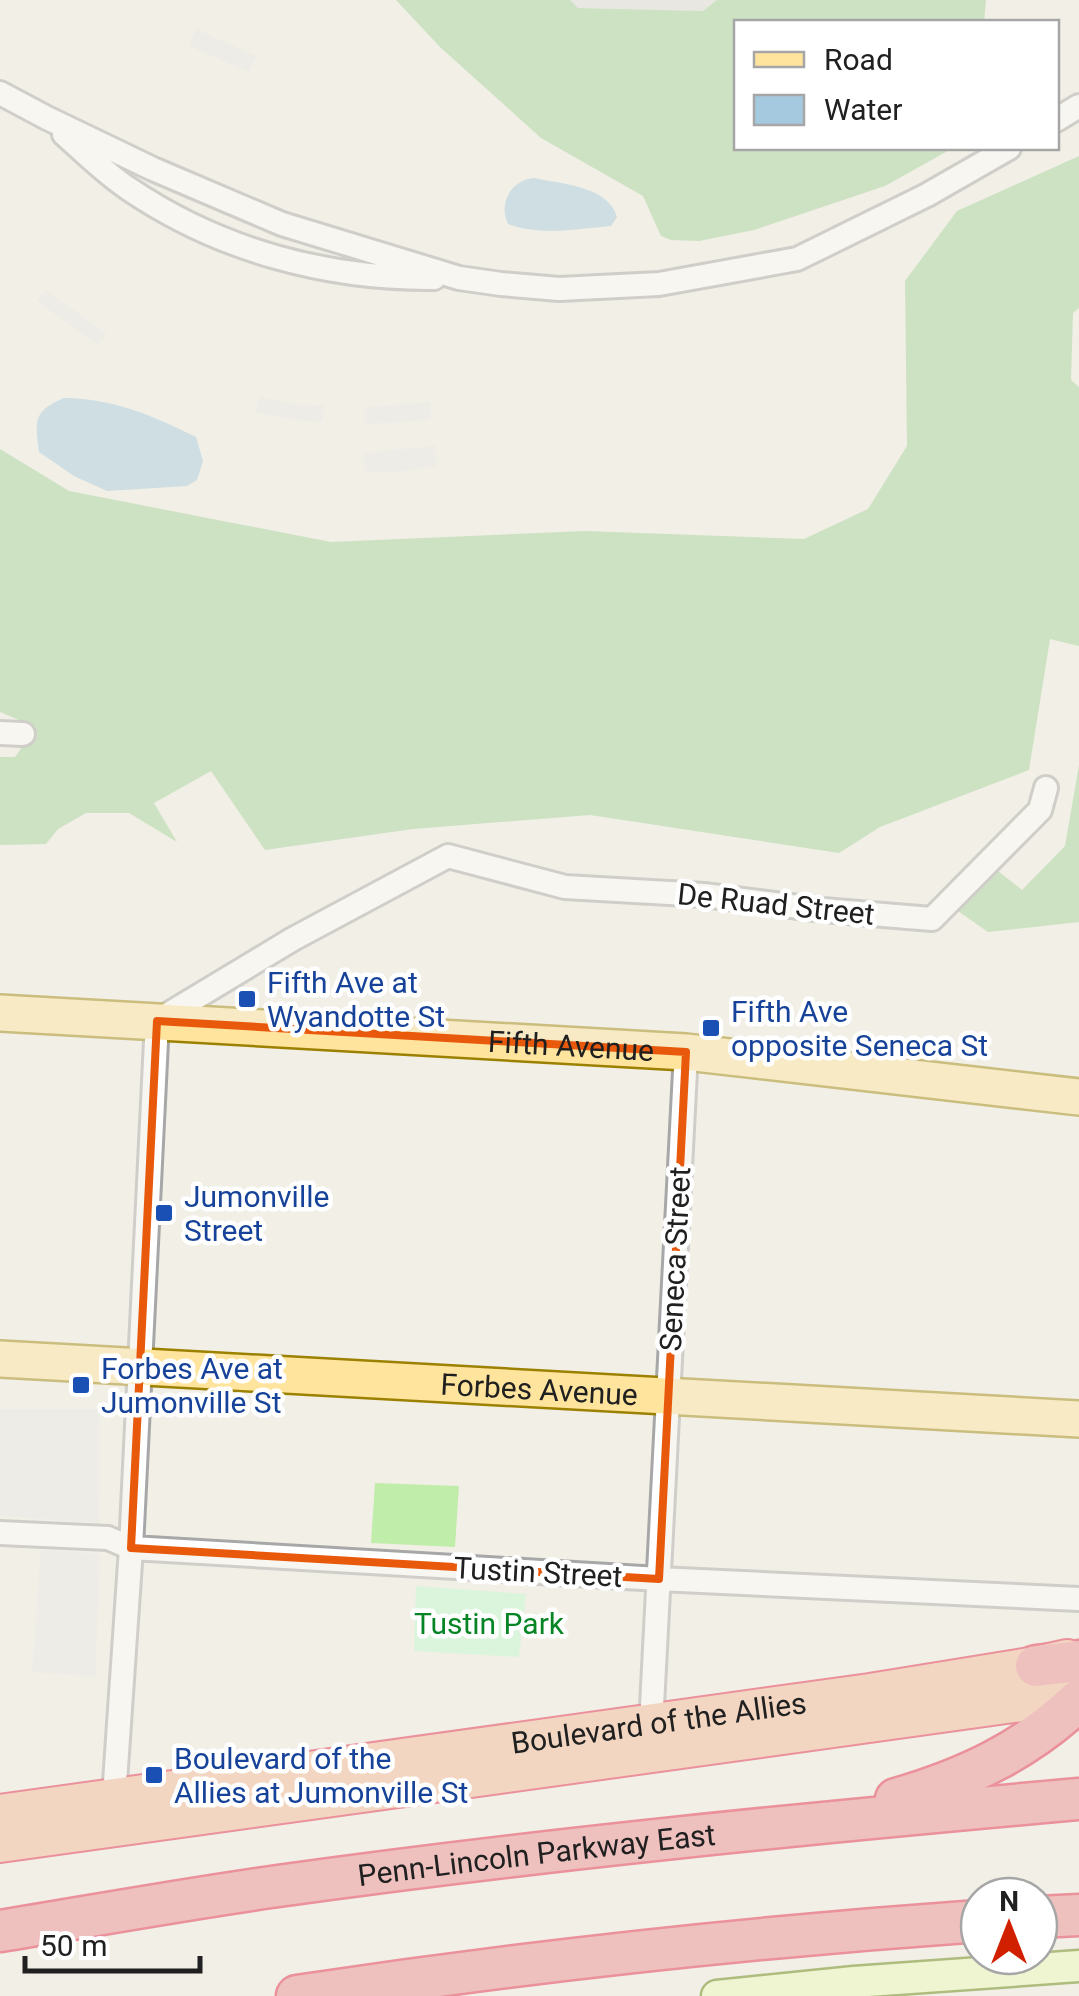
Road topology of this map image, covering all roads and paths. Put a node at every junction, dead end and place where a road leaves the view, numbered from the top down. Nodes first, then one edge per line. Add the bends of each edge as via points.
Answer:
1 (0, 93) edge
2 (47, 118) junction
3 (1005, 150) edge
4 (460, 278) junction
5 (1046, 788) dead end
6 (0, 1013) edge
7 (157, 1021) junction
8 (686, 1052) junction
9 (1079, 1097) edge
10 (0, 1360) edge
11 (139, 1368) junction
12 (668, 1398) junction
13 (1079, 1419) edge
14 (0, 1532) edge
15 (130, 1548) junction
16 (658, 1579) junction
17 (1079, 1599) edge
18 (1079, 1658) edge
19 (1059, 1690) edge
20 (652, 1706) dead end
21 (114, 1797) junction
22 (1079, 1799) edge
23 (0, 1814) edge
24 (812, 1824) junction
25 (0, 1844) edge
26 (959, 1923) edge
27 (0, 1932) edge
28 (1079, 1966) edge
29 (297, 1996) edge
30 (716, 1996) edge

1 - 2 street
2 - 4 street via 282,224
2 - 4 street via 128,189 229,242 336,272
3 - 4 street via 797,259 659,284 559,289
5 - 7 street, De Ruad Street via 1040,810 932,919 566,887 448,856
6 - 7 main road, Fifth Avenue
7 - 8 main road, Fifth Avenue
7 - 11 street
8 - 9 main road, Fifth Avenue
8 - 12 street, Seneca Street
10 - 11 main road, Forbes Avenue
11 - 12 main road, Forbes Avenue
11 - 15 street
12 - 13 main road, Forbes Avenue
12 - 16 street, Seneca Street
14 - 15 street, Tustin Street via 108,1538
15 - 16 street, Tustin Street
15 - 21 street
16 - 17 street, Tustin Street
16 - 20 street, Seneca Street
18 - 19 highway
19 - 21 highway, Boulevard of the Allies via 889,1690
19 - 24 highway via 1037,1737 971,1774
19 - 25 highway, Boulevard of the Allies
21 - 23 highway, Boulevard of the Allies
22 - 24 highway, Penn-Lincoln Parkway East
24 - 27 highway, Penn-Lincoln Parkway East via 349,1877
26 - 29 highway via 640,1952
28 - 30 main road

